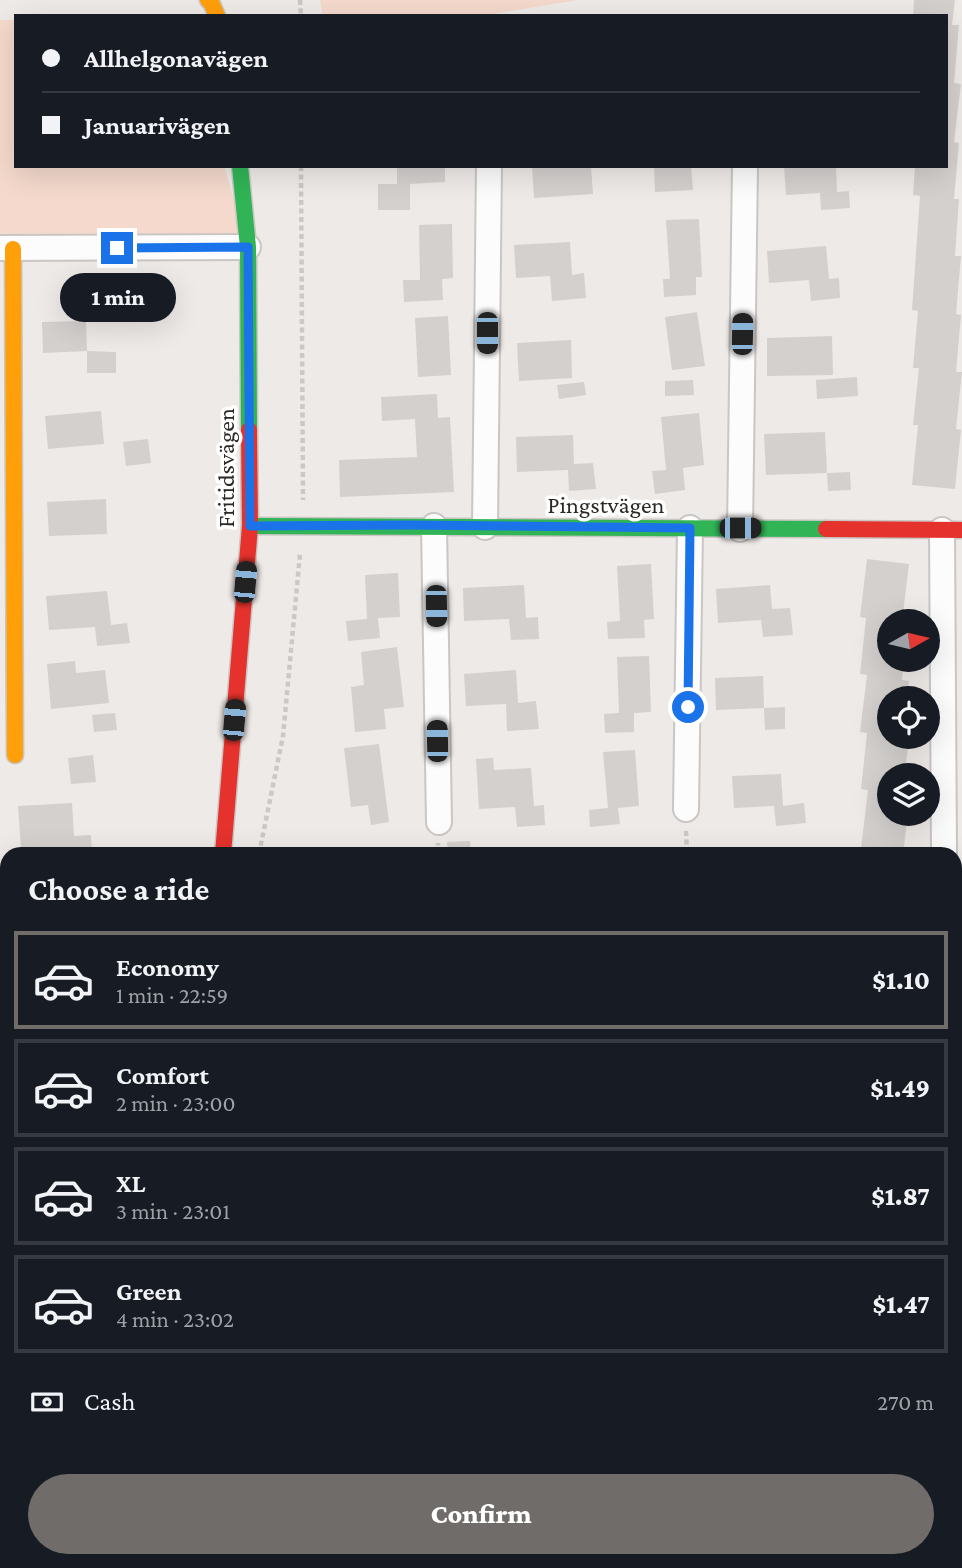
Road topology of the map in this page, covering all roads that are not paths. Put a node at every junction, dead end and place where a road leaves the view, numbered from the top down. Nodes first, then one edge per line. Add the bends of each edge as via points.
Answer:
1 (240, 168) edge
2 (489, 168) edge
3 (745, 168) edge
4 (248, 247) junction
5 (7, 248) edge
6 (250, 526) junction
7 (435, 526) junction
8 (485, 527) junction
9 (690, 528) junction
10 (740, 528) junction
11 (952, 530) edge
12 (953, 678) edge
13 (15, 755) dead end
14 (686, 809) dead end
15 (439, 821) dead end
16 (224, 847) edge
17 (944, 847) edge

1 - 4 street, Fritidsvägen
2 - 8 street
3 - 10 street
4 - 5 street
4 - 6 street, Fritidsvägen
5 - 13 street
6 - 7 street, Pingstvägen
6 - 16 street, Fritidsvägen
7 - 8 street, Pingstvägen
7 - 15 street
8 - 9 street, Pingstvägen
9 - 10 street, Pingstvägen
9 - 14 street
10 - 11 street, Pingstvägen
11 - 12 street
12 - 17 street

